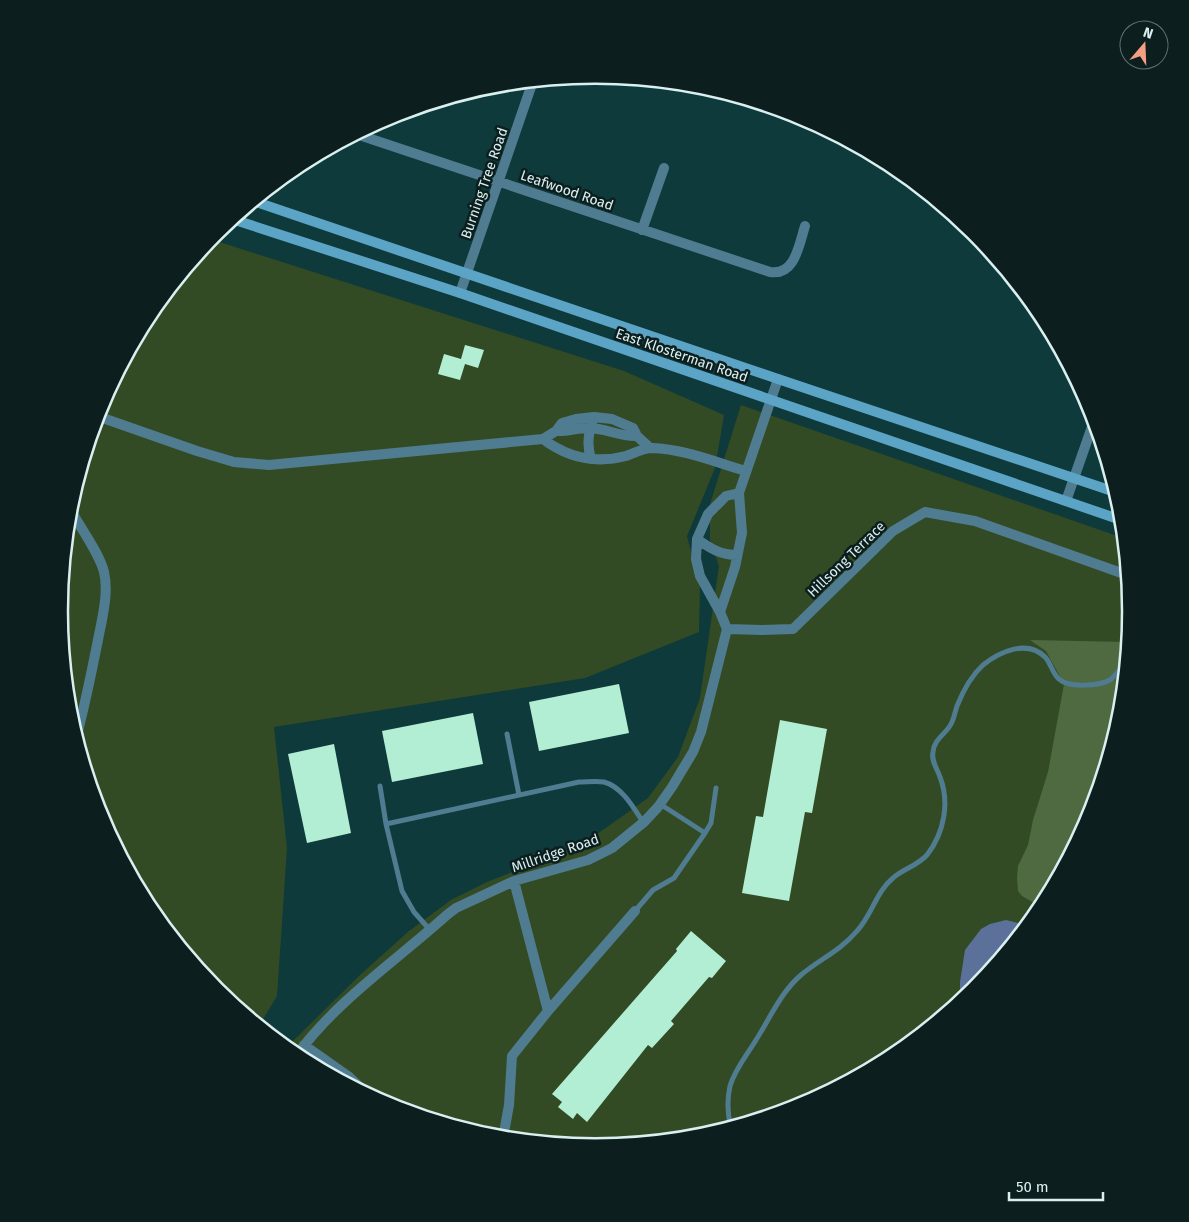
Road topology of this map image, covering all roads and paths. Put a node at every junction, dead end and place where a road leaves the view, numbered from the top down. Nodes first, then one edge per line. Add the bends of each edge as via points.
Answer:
1 (530, 88) edge
2 (364, 137) edge
3 (664, 168) dead end
4 (499, 182) junction
5 (261, 204) edge
6 (240, 222) edge
7 (805, 226) dead end
8 (642, 230) junction
9 (468, 273) junction
10 (460, 293) junction
11 (778, 379) junction
12 (770, 401) junction
13 (594, 417) junction
14 (104, 419) edge
15 (590, 428) junction
16 (556, 431) junction
17 (1090, 432) edge
18 (637, 436) junction
19 (543, 440) junction
20 (650, 448) junction
21 (591, 459) junction
22 (746, 472) junction
23 (1074, 478) junction
24 (1107, 489) edge
25 (739, 493) junction
26 (1066, 501) junction
27 (1113, 517) edge
28 (76, 519) edge
29 (697, 539) junction
30 (737, 555) junction
31 (1120, 572) edge
32 (720, 612) junction
33 (727, 629) junction
34 (1118, 673) edge
35 (80, 723) edge
36 (507, 734) dead end
37 (380, 786) dead end
38 (716, 788) dead end
39 (518, 796) junction
40 (660, 804) junction
41 (644, 822) junction
42 (386, 824) junction
43 (705, 832) junction
44 (514, 881) junction
45 (635, 911) joint
46 (430, 930) junction
47 (548, 1011) junction
48 (304, 1045) junction
49 (301, 1049) edge
50 (349, 1077) edge
51 (730, 1120) edge
52 (504, 1130) edge

1 - 4 street, Burning Tree Road
2 - 4 street, Leafwood Road
3 - 8 street
4 - 8 street, Leafwood Road
4 - 9 street, Burning Tree Road
5 - 9 main road, East Klosterman Road
6 - 10 main road, East Klosterman Road
7 - 8 street, Leafwood Road via 790,266 781,272 770,272
9 - 10 street, Burning Tree Road
9 - 11 main road, East Klosterman Road
10 - 12 main road, East Klosterman Road
11 - 12 street
11 - 23 main road, East Klosterman Road
12 - 22 street
12 - 26 main road, East Klosterman Road
13 - 15 street
13 - 16 street via 562,423
13 - 18 street via 612,418 633,428
14 - 19 street via 197,452 234,462 269,465
15 - 16 street
15 - 18 street
15 - 21 street
16 - 19 street
17 - 23 street
18 - 20 street
19 - 21 street via 557,450
20 - 21 street via 624,456
20 - 22 street via 683,453
22 - 25 street
23 - 24 main road, East Klosterman Road
23 - 26 street
25 - 29 street via 726,496 708,514
25 - 30 street via 742,534
26 - 27 main road, East Klosterman Road
28 - 35 street via 104,571 105,591
29 - 30 street via 715,551
29 - 32 street via 696,559 700,576
30 - 32 street
31 - 33 street, Hillsong Terrace via 975,521 924,512 893,531 793,629
32 - 33 street
33 - 40 street, Millridge Road via 701,732 693,752
34 - 51 lane via 1107,681 1094,684 1069,684 1060,680 1048,660 1039,653 1017,648 997,655 978,670 933,752 945,800 939,835 926,856 885,886 858,931 800,976 782,997 734,1076 728,1103
36 - 39 lane
37 - 42 lane
38 - 43 lane via 711,823
39 - 41 lane via 579,782 603,782 626,797
39 - 42 lane
40 - 41 street, Millridge Road
40 - 43 lane
41 - 44 street, Millridge Road via 612,848 588,860
42 - 46 lane via 402,891
43 - 45 lane via 674,878 653,890
44 - 46 street, Millridge Road via 456,908
44 - 47 street
45 - 47 street
46 - 48 street, Millridge Road via 384,966
47 - 52 street via 512,1056
48 - 49 street, Millridge Road
48 - 50 street

